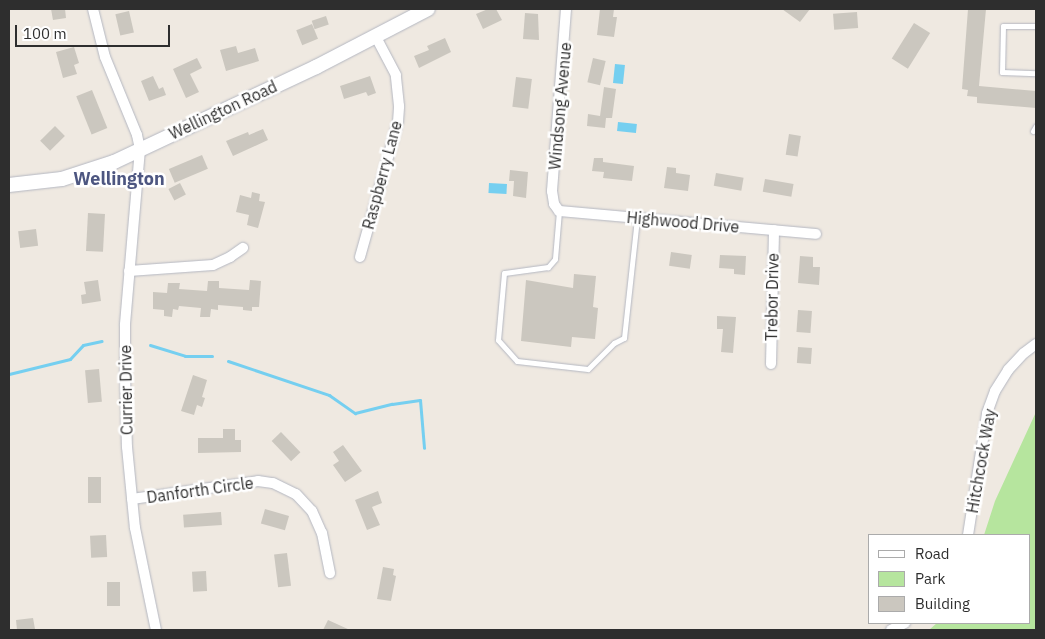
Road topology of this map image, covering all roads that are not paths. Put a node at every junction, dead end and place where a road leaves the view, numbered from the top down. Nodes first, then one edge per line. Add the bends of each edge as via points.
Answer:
1 (93, 9) edge
2 (428, 9) edge
3 (566, 9) edge
4 (1036, 26) edge
5 (376, 37) junction
6 (1036, 73) edge
7 (140, 149) junction
8 (9, 185) edge
9 (557, 207) junction
10 (637, 218) junction
11 (774, 230) junction
12 (816, 234) dead end
13 (243, 248) dead end
14 (360, 257) dead end
15 (129, 271) junction
16 (1036, 344) edge
17 (771, 364) dead end
18 (132, 499) junction
19 (968, 534) edge
20 (330, 573) dead end
21 (902, 624) edge
22 (156, 630) edge
23 (891, 630) edge

1 - 7 street via 105,57
2 - 5 main road, Wellington Road
3 - 9 street, Windsong Avenue via 552,191
4 - 6 lane via 1003,26 1002,72
5 - 7 main road, Wellington Road
5 - 14 street, Raspberry Lane via 396,75 398,122
7 - 8 main road, Wellington Road via 77,175
7 - 15 street, Currier Drive
9 - 10 street, Highwood Drive
9 - 10 lane via 555,259 548,267 504,273 498,340 517,361 588,369 614,343 624,338
10 - 11 street, Highwood Drive
11 - 12 street, Highwood Drive
11 - 17 street, Trebor Drive
13 - 15 street via 212,264
15 - 18 street, Currier Drive via 124,373
16 - 19 street, Hitchcock Way via 1008,370 987,413
18 - 20 street, Danforth Circle via 258,481 273,483 296,494 312,511 321,527
18 - 22 street, Currier Drive via 138,552
21 - 23 street

